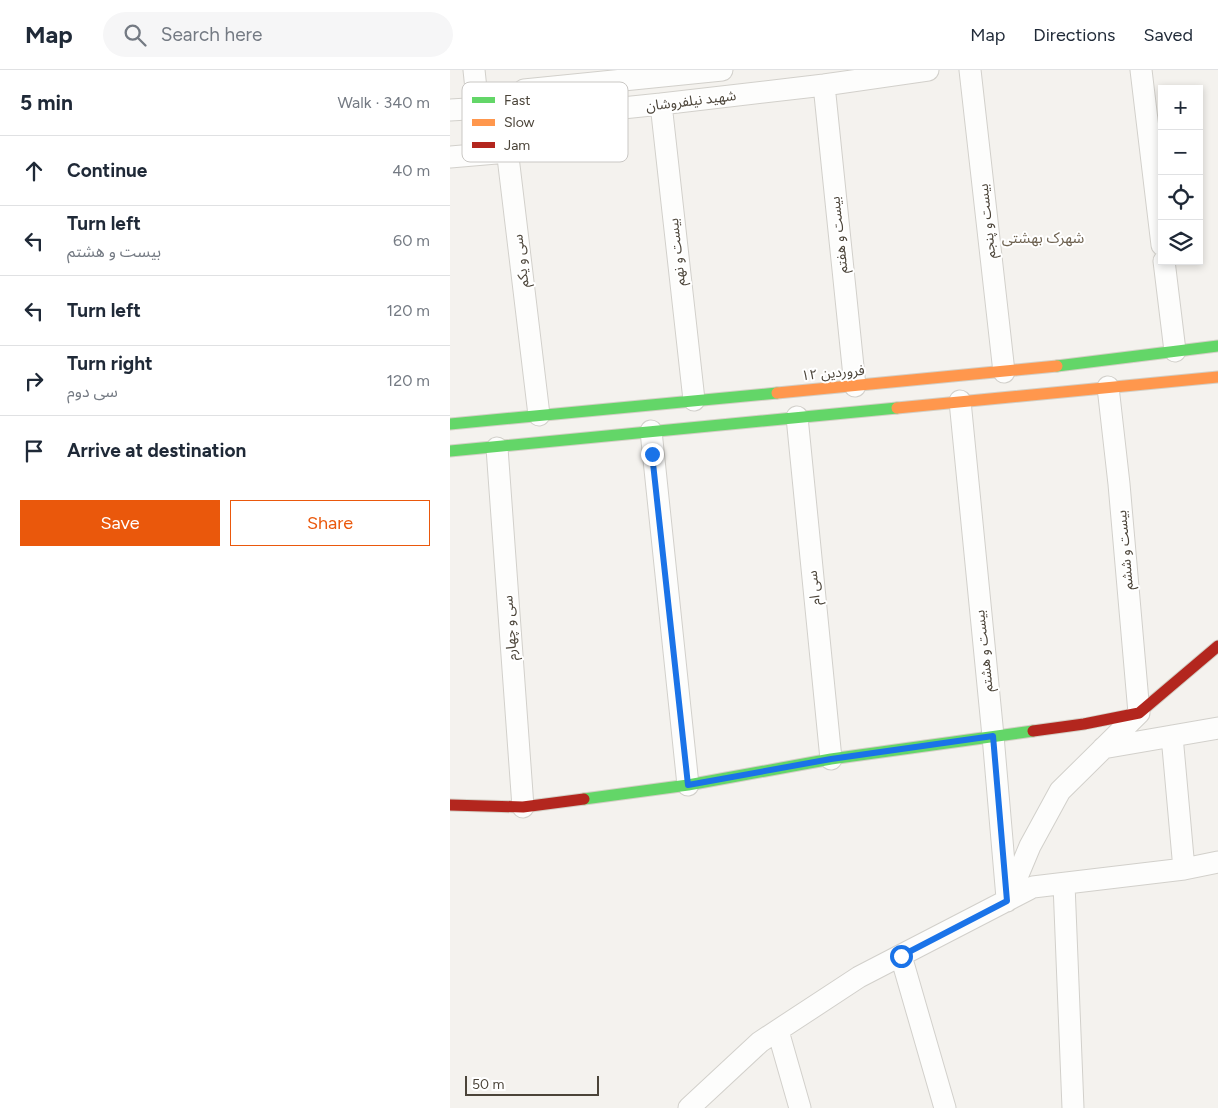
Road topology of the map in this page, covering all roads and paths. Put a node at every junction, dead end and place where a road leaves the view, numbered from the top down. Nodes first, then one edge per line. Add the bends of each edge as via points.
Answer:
1 (722, 70) edge
2 (928, 70) edge
3 (970, 70) edge
4 (1141, 70) edge
5 (635, 75) edge
6 (583, 82) edge
7 (824, 85) junction
8 (661, 104) junction
9 (628, 107) edge
10 (509, 162) edge
11 (1159, 220) edge
12 (1164, 265) edge
13 (1218, 346) edge
14 (1175, 351) junction
15 (1004, 372) junction
16 (1218, 377) edge
17 (855, 386) junction
18 (1108, 387) junction
19 (694, 400) junction
20 (960, 401) junction
21 (539, 415) junction
22 (797, 417) junction
23 (450, 424) edge
24 (651, 431) junction
25 (497, 448) junction
26 (450, 452) edge
27 (1218, 646) edge
28 (1139, 713) junction
29 (1218, 728) edge
30 (993, 736) junction
31 (1172, 736) junction
32 (1103, 748) junction
33 (831, 759) junction
34 (688, 785) junction
35 (450, 806) edge
36 (523, 807) junction
37 (1218, 862) edge
38 (1184, 868) junction
39 (1064, 884) junction
40 (1007, 901) junction
41 (901, 956) junction
42 (778, 1031) junction
43 (689, 1108) edge
44 (800, 1108) edge
45 (945, 1108) edge
46 (1073, 1108) edge

1 - 5 street, شهید نیلفروشان
2 - 7 street, شهید نیلفروشان
3 - 15 street, بیست و پنجم
4 - 11 street
5 - 6 street, شهید نیلفروشان
7 - 8 street, شهید نیلفروشان
7 - 17 street, بیست و هفتم
8 - 9 street, شهید نیلفروشان
8 - 19 street, بیست و نهم
10 - 21 street, سی و یکم
12 - 14 street
13 - 14 street, ۱۲ فروردین
14 - 15 street, ۱۲ فروردین
15 - 17 street, ۱۲ فروردین
16 - 18 street
17 - 19 street, ۱۲ فروردین
18 - 20 street
18 - 28 street, بیست و ششم
19 - 21 street, ۱۲ فروردین
20 - 22 street
20 - 30 street, بیست و هشتم
21 - 23 street, ۱۲ فروردین
22 - 24 street
22 - 33 street, سی ام
24 - 25 street
24 - 34 street
25 - 26 street
25 - 36 street, سی و چهارم
27 - 28 street
28 - 30 street
28 - 32 street
29 - 31 street
30 - 33 street
30 - 40 street, بیست و هشتم
31 - 32 street
31 - 38 street
32 - 40 street via 1060,791 1030,846
33 - 34 street
34 - 36 street
35 - 36 street
37 - 38 street
38 - 39 street
39 - 40 street via 1033,887
39 - 46 street
40 - 41 street
41 - 42 street via 859,977
41 - 45 street
42 - 43 street via 760,1042
42 - 44 street

